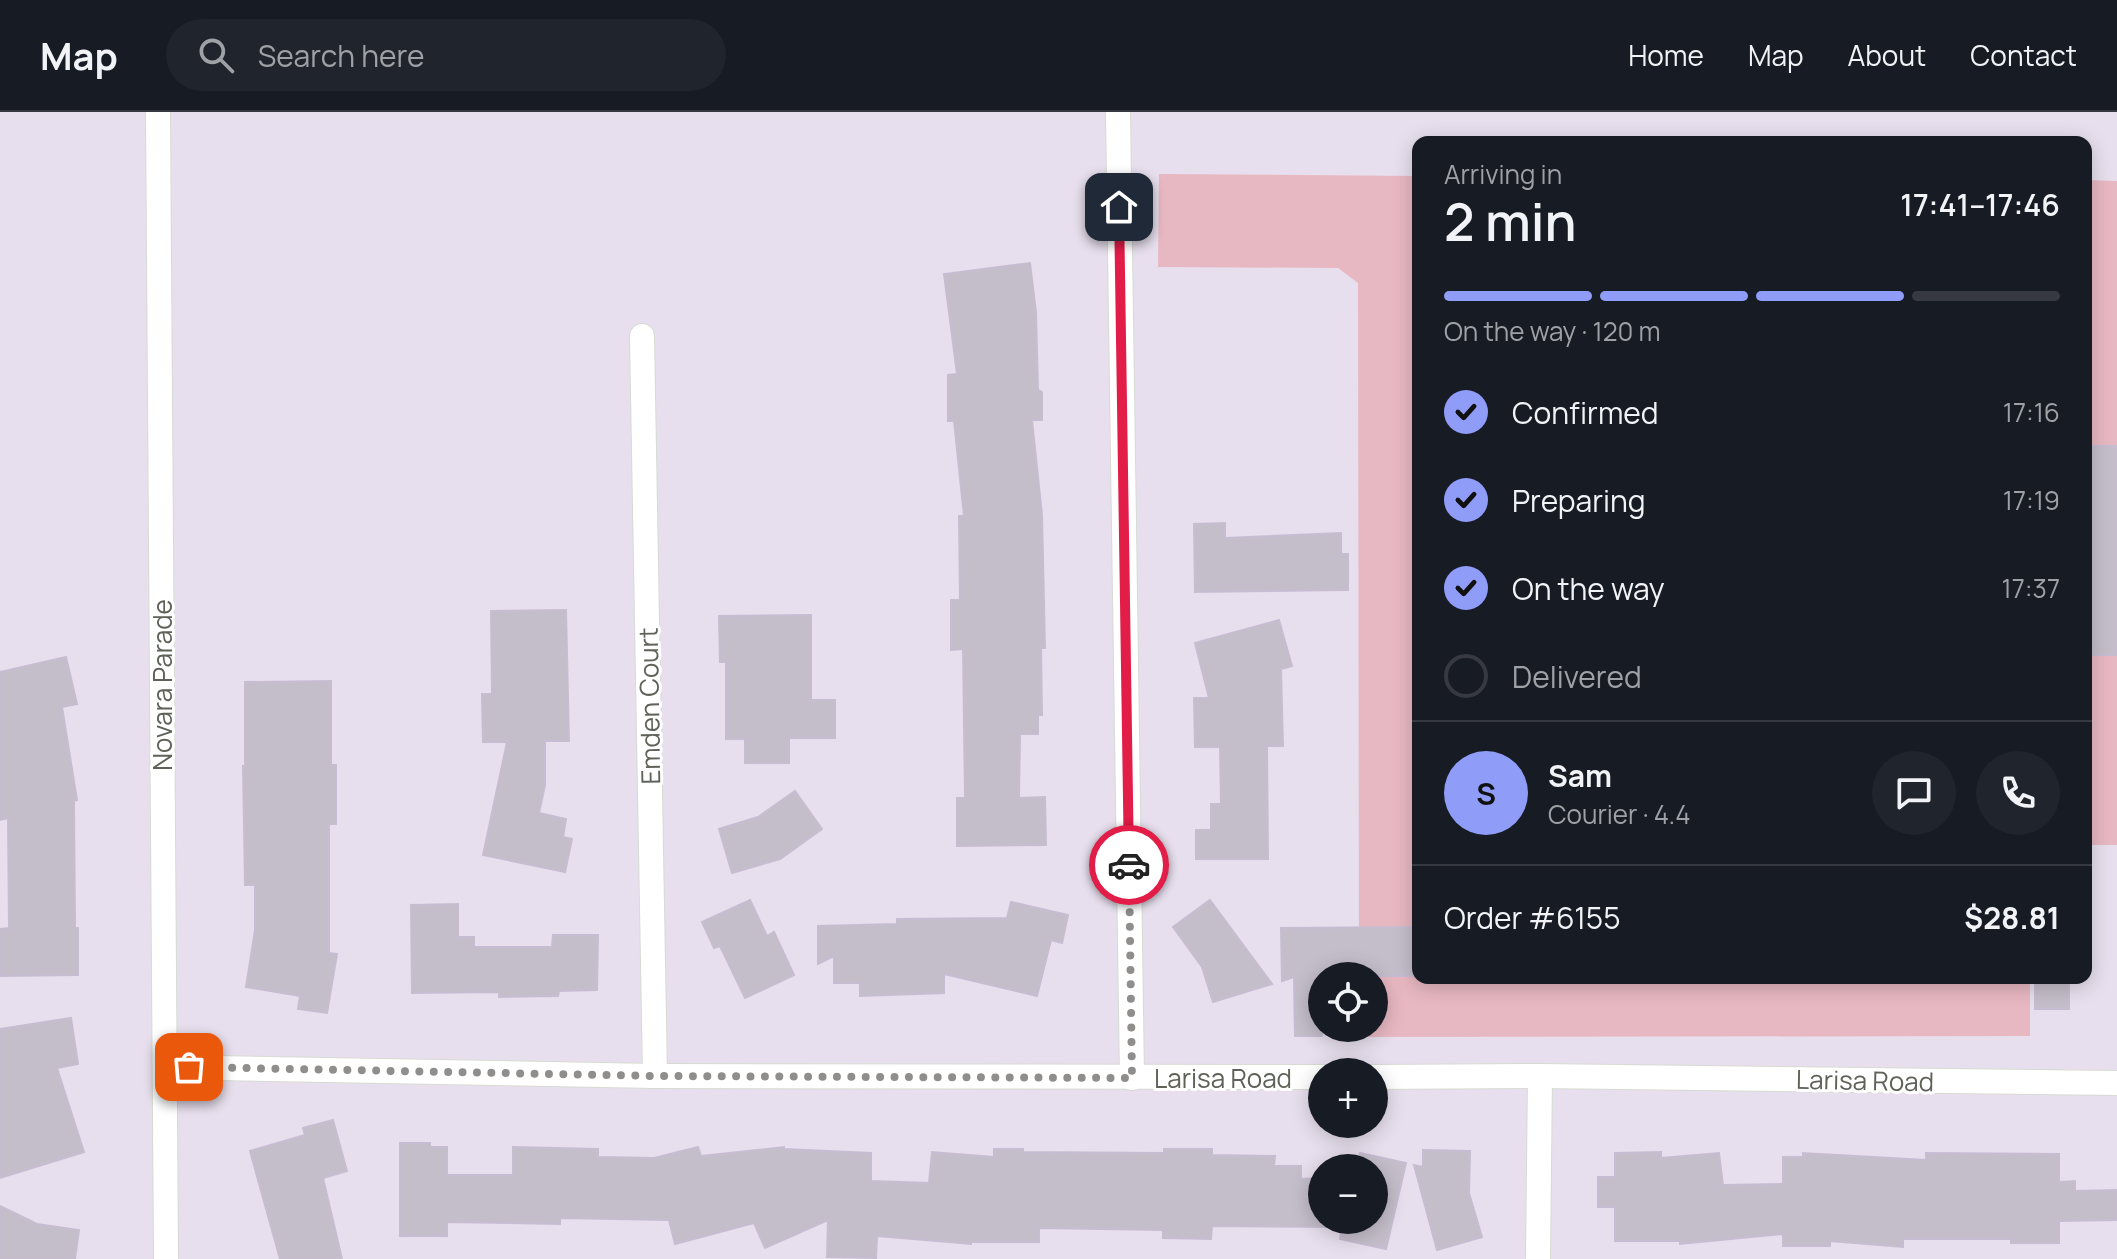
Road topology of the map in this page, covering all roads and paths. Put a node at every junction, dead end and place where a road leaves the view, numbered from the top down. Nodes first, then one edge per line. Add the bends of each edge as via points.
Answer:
1 (158, 112) edge
2 (1118, 112) edge
3 (642, 336) dead end
4 (165, 1067) junction
5 (655, 1076) junction
6 (1540, 1076) junction
7 (1308, 1077) edge
8 (1388, 1077) edge
9 (1132, 1078) junction
10 (2117, 1083) edge
11 (166, 1259) edge
12 (1538, 1259) edge

1 - 4 street, Novara Parade
2 - 9 street
3 - 5 street, Emden Court
4 - 5 street, Larisa Road
4 - 11 street, Novara Parade
5 - 9 street, Larisa Road
6 - 8 street, Larisa Road
6 - 10 street, Larisa Road
6 - 12 street
7 - 9 street, Larisa Road

